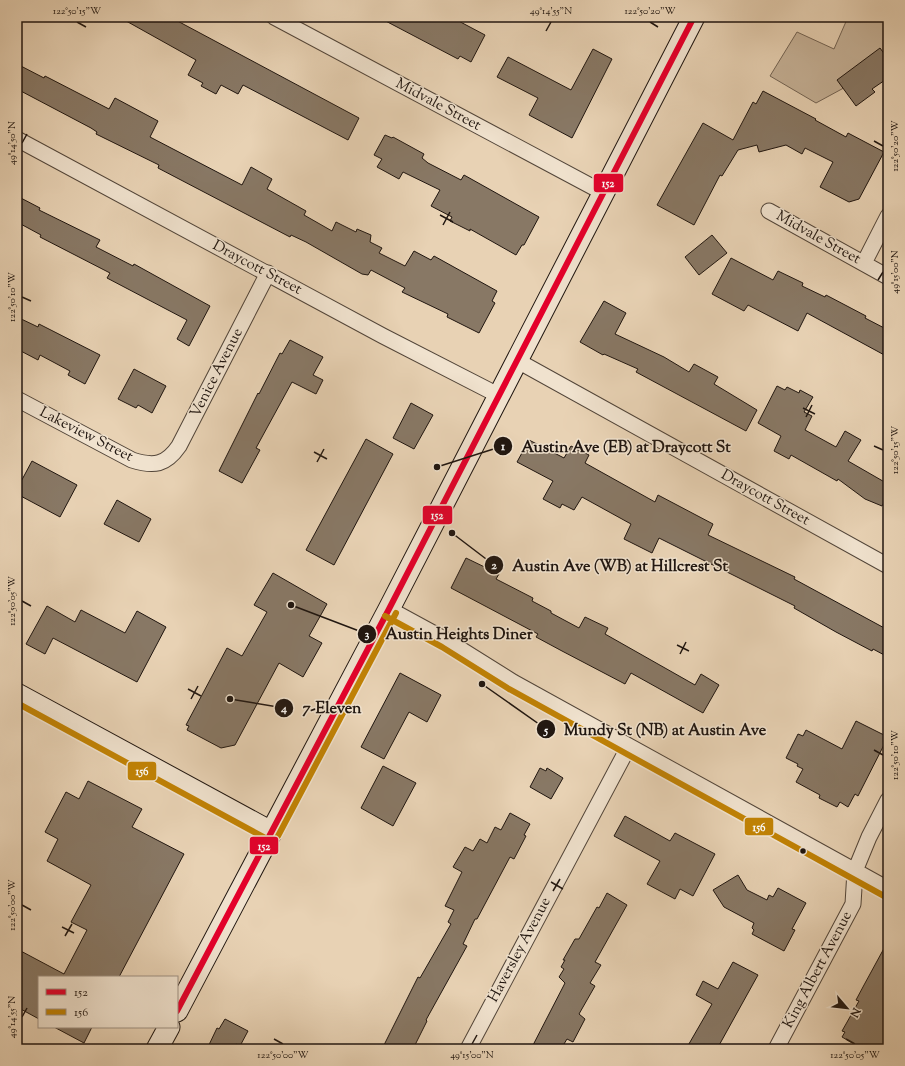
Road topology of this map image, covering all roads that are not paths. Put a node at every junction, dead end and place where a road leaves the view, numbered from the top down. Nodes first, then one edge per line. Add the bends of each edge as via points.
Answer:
1 (274, 17) edge
2 (694, 17) edge
3 (17, 139) edge
4 (602, 192) junction
5 (769, 211) dead end
6 (888, 216) edge
7 (864, 263) junction
8 (268, 273) junction
9 (888, 277) edge
10 (516, 360) junction
11 (498, 395) junction
12 (17, 399) edge
13 (158, 464) joint
14 (888, 566) edge
15 (389, 609) junction
16 (17, 694) edge
17 (629, 746) junction
18 (888, 800) edge
19 (271, 832) junction
20 (855, 871) junction
21 (888, 889) edge
22 (178, 1009) edge
23 (168, 1028) edge
24 (157, 1049) edge
25 (468, 1049) edge
26 (776, 1049) edge

1 - 4 street, Midvale Street
2 - 4 main road
3 - 8 street, Draycott Street
4 - 10 main road
5 - 7 street, Midvale Street
6 - 7 street
7 - 9 street, Midvale Street
8 - 11 street, Draycott Street via 382,336
8 - 13 street, Venice Avenue via 179,446 169,459
10 - 11 main road
10 - 14 street, Draycott Street
11 - 15 main road
12 - 13 street, Lakeview Street via 132,460
15 - 17 street
15 - 19 main road
16 - 19 main road
17 - 20 street
17 - 25 street, Haversley Avenue
18 - 20 street, King Albert Avenue
19 - 22 main road
20 - 21 street
20 - 26 street, King Albert Avenue via 853,904
23 - 24 main road

